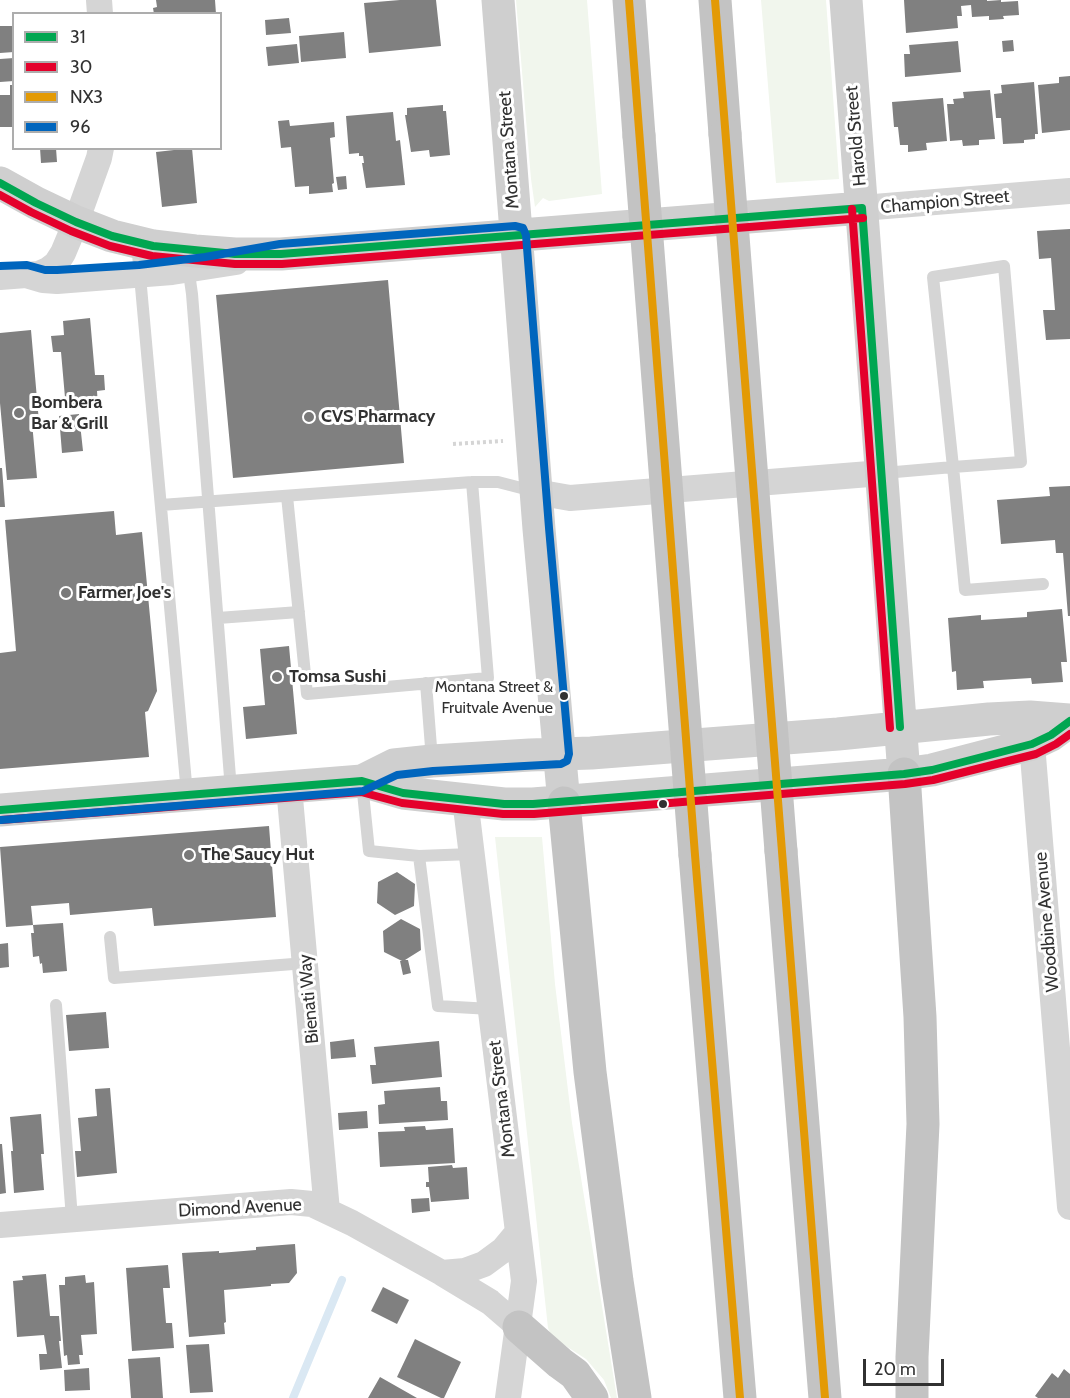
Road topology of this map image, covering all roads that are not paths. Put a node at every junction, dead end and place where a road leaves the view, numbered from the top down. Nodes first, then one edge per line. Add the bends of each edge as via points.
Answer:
1 (498, 0) edge
2 (629, 0) edge
3 (715, 0) edge
4 (846, 0) edge
5 (101, 150) edge
6 (0, 183) edge
7 (1070, 191) edge
8 (862, 208) junction
9 (76, 222) junction
10 (516, 236) junction
11 (137, 242) junction
12 (187, 260) junction
13 (26, 275) junction
14 (140, 275) junction
15 (0, 277) edge
16 (953, 467) junction
17 (882, 473) junction
18 (472, 482) junction
19 (536, 492) junction
20 (287, 496) junction
21 (208, 501) junction
22 (161, 505) junction
23 (1043, 584) dead end
24 (299, 612) junction
25 (218, 618) junction
26 (426, 683) junction
27 (1070, 720) edge
28 (900, 727) junction
29 (1032, 744) junction
30 (559, 754) junction
31 (500, 757) junction
32 (432, 761) junction
33 (904, 774) junction
34 (362, 781) junction
35 (289, 787) junction
36 (231, 791) junction
37 (187, 795) junction
38 (465, 799) junction
39 (564, 803) junction
40 (0, 810) edge
41 (471, 854) junction
42 (419, 856) junction
43 (110, 937) dead end
44 (306, 963) junction
45 (56, 1005) dead end
46 (491, 1009) junction
47 (1070, 1207) edge
48 (327, 1210) junction
49 (72, 1219) junction
50 (0, 1225) edge
51 (518, 1232) junction
52 (442, 1273) junction
53 (519, 1327) junction
54 (508, 1398) edge
55 (592, 1398) edge
56 (635, 1398) edge
57 (740, 1398) edge
58 (825, 1398) edge
59 (912, 1398) edge

1 - 10 street, Montana Street
2 - 57 highway, bridge
3 - 58 highway, bridge
4 - 8 street, Harold Street
5 - 9 street
6 - 9 street
7 - 8 street, Champion Street
8 - 10 street, Champion Street
8 - 17 street, Harold Street
9 - 11 street, Champion Street
9 - 13 street, Champion Street via 56,264 39,274
10 - 12 street, Champion Street
10 - 19 street, Montana Street
11 - 12 street, Champion Street
11 - 14 lane
12 - 14 street, Champion Street
12 - 21 lane
13 - 14 street, Champion Street via 57,281
13 - 15 street, Champion Street
14 - 22 lane
16 - 16 lane via 1021,462 1004,266 933,277
16 - 17 lane
16 - 23 lane via 965,590
17 - 19 street via 570,498
17 - 28 street, Harold Street
18 - 19 lane via 498,482
18 - 20 lane
18 - 26 lane via 488,678
19 - 30 street, Montana Street
20 - 21 lane
20 - 24 lane
21 - 22 lane
21 - 25 lane
22 - 37 lane
24 - 25 lane
24 - 26 lane via 307,694
25 - 36 lane
26 - 32 lane
27 - 28 street via 1030,717
27 - 29 street
28 - 30 street
28 - 33 street, Harold Street
29 - 33 street
29 - 47 street, Woodbine Avenue
30 - 31 street
30 - 39 street, Montana Street
31 - 32 street
31 - 38 street
32 - 34 street via 394,765
33 - 39 street
33 - 59 highway via 921,1017 923,1124
34 - 35 street
34 - 38 street via 403,793
34 - 42 lane via 369,851
35 - 36 street
35 - 44 street, Bienati Way
36 - 37 street
37 - 40 street
38 - 39 street via 504,804
38 - 41 street, Montana Street
39 - 56 highway via 590,1072
41 - 42 lane
41 - 46 street, Montana Street
42 - 46 lane via 438,1006
43 - 44 lane via 114,978
44 - 48 street, Bienati Way
45 - 49 lane
46 - 51 street, Montana Street
48 - 49 street, Dimond Avenue via 291,1202
48 - 52 street, Dimond Avenue
49 - 50 street, Dimond Avenue
51 - 52 street via 484,1264
51 - 53 street, Montana Street via 524,1281
52 - 53 street, Dimond Avenue via 490,1302
53 - 54 street, Montana Street
53 - 55 highway via 576,1374

